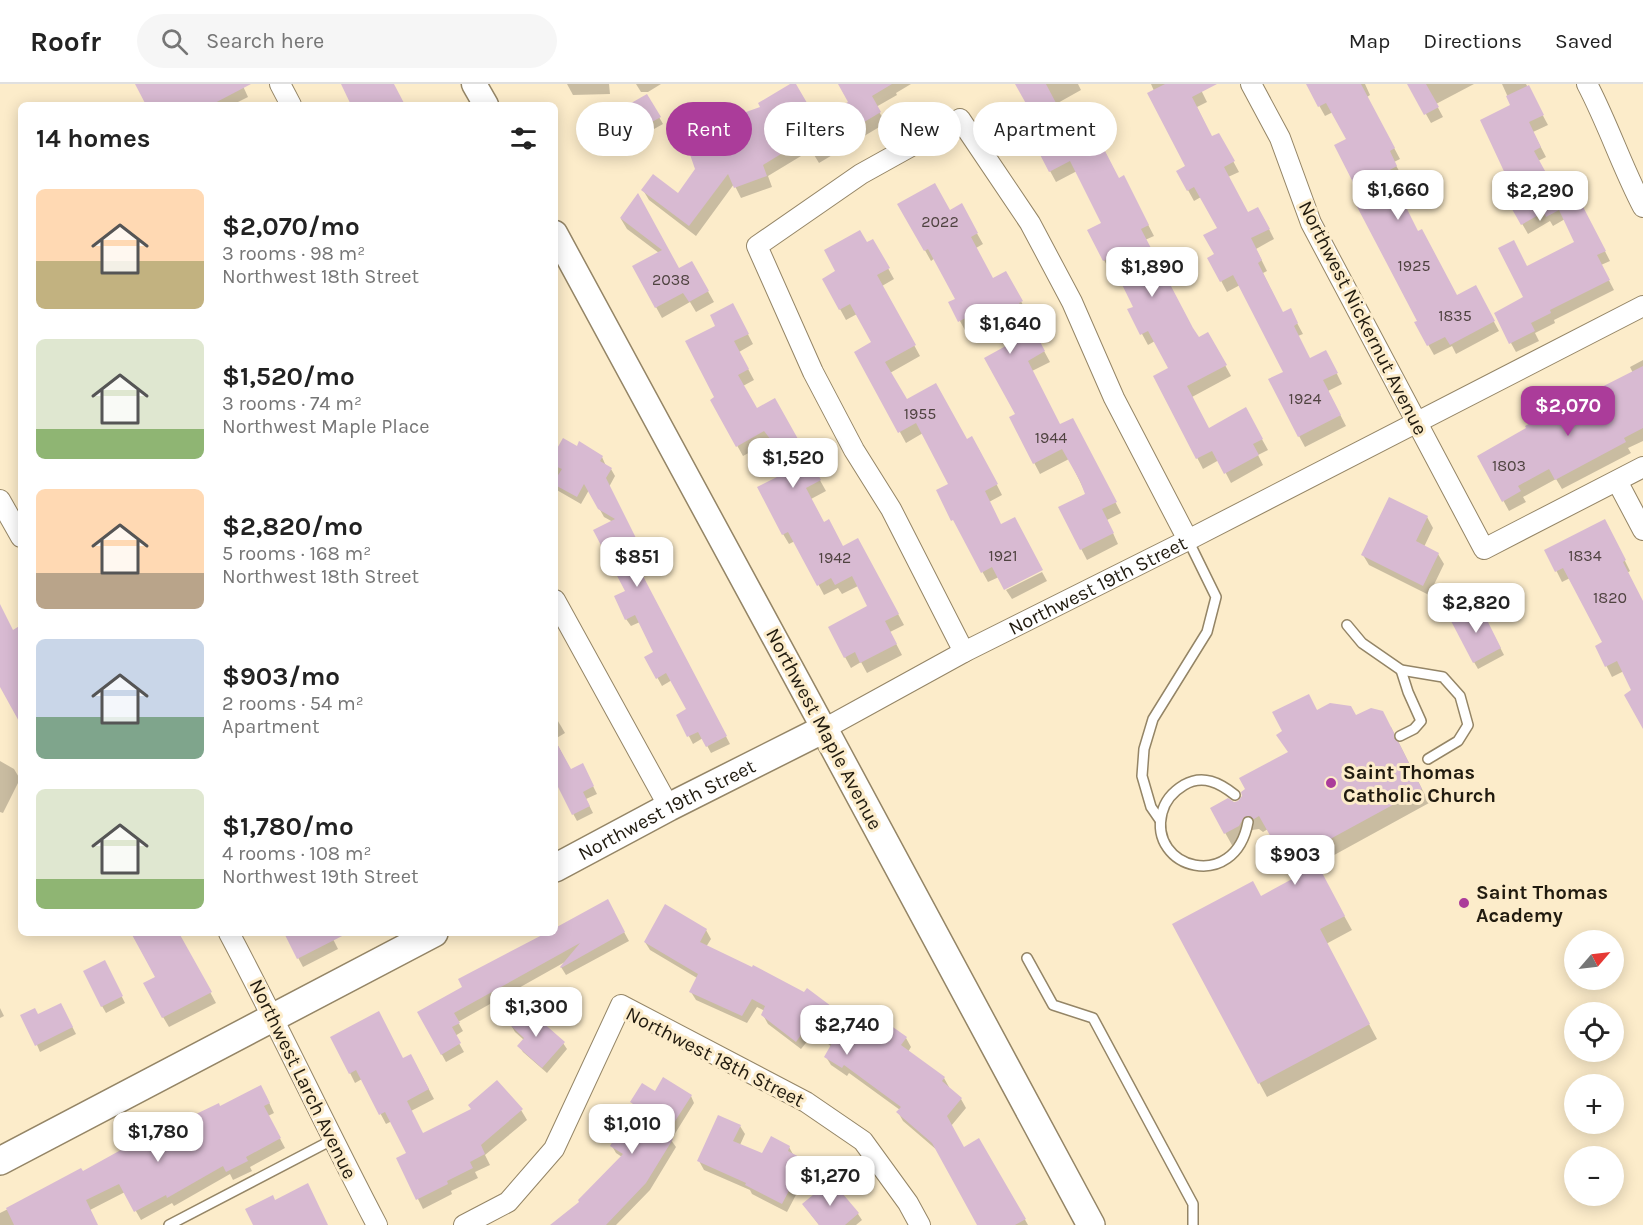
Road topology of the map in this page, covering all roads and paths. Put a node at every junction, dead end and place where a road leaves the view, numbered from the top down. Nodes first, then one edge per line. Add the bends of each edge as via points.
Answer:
1 (280, 84) edge
2 (474, 84) edge
3 (1251, 84) edge
4 (1587, 84) edge
5 (289, 102) edge
6 (484, 102) edge
7 (1643, 207) edge
8 (558, 239) edge
9 (1643, 306) edge
10 (1415, 422) junction
11 (1643, 467) edge
12 (1617, 481) junction
13 (0, 501) edge
14 (1643, 530) edge
15 (18, 532) edge
16 (1188, 540) junction
17 (558, 605) edge
18 (1347, 625) dead end
19 (964, 652) junction
20 (1401, 670) junction
21 (824, 729) junction
22 (1400, 736) dead end
23 (1428, 759) dead end
24 (1235, 795) dead end
25 (669, 807) junction
26 (1160, 820) junction
27 (1248, 822) dead end
28 (558, 866) edge
29 (231, 936) edge
30 (428, 936) edge
31 (1027, 958) dead end
32 (274, 1018) junction
33 (332, 1140) junction
34 (0, 1161) edge
35 (169, 1225) edge
36 (377, 1225) edge
37 (464, 1225) edge
38 (920, 1225) edge
39 (1091, 1225) edge
40 (1193, 1225) edge

1 - 5 street
2 - 6 street
3 - 10 street, Northwest Nickernut Avenue via 1280,138 1311,223
4 - 7 street
8 - 21 street, Northwest Maple Avenue
9 - 10 street, Northwest 19th Street
10 - 12 street, Northwest Nickernut Avenue via 1484,549
10 - 16 street, Northwest 19th Street
11 - 12 street
12 - 14 street
13 - 15 street
16 - 19 street, Northwest 19th Street
16 - 19 street via 1030,223 960,119 861,174 757,246 813,372 891,509
16 - 26 lane via 1216,597 1208,632 1153,719 1144,749 1142,776 1151,807
17 - 25 street
18 - 20 lane via 1362,643
19 - 21 street, Northwest 19th Street
20 - 22 lane via 1421,721
20 - 23 lane via 1443,678 1460,696 1468,725 1458,741
21 - 25 main road, Northwest 19th Street
21 - 39 main road, Northwest Maple Avenue
24 - 26 lane via 1219,783 1190,782 1176,789 1164,805
25 - 28 main road, Northwest 19th Street
26 - 27 lane via 1161,835 1168,849 1195,866 1214,866 1228,860 1239,849
29 - 32 street, Northwest Larch Avenue
30 - 32 main road
31 - 40 lane via 1053,1005 1093,1018 1193,1204
32 - 33 street, Northwest Larch Avenue
32 - 34 main road
33 - 35 lane
33 - 36 street, Northwest Larch Avenue
37 - 38 street, Northwest 18th Street via 508,1202 554,1149 621,1005 806,1102 863,1142

